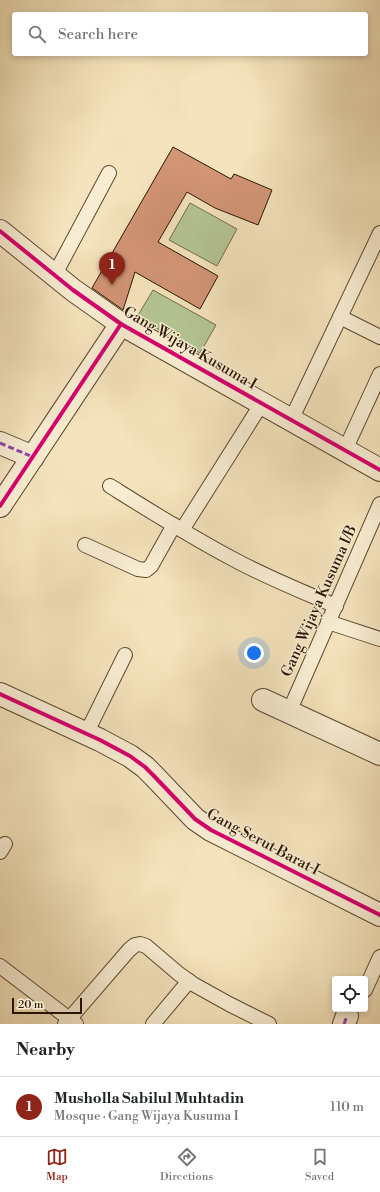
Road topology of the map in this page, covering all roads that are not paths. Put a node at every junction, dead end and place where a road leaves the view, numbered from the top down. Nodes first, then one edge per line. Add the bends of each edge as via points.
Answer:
1 (109, 173) dead end
2 (0, 231) edge
3 (380, 233) edge
4 (54, 276) junction
5 (340, 317) junction
6 (122, 324) junction
7 (380, 337) edge
8 (380, 374) edge
9 (262, 403) junction
10 (291, 420) junction
11 (0, 443) edge
12 (345, 450) junction
13 (33, 457) junction
14 (380, 470) edge
15 (110, 486) dead end
16 (380, 504) edge
17 (0, 506) edge
18 (178, 528) junction
19 (85, 545) dead end
20 (336, 606) junction
21 (328, 622) junction
22 (380, 639) edge
23 (125, 655) dead end
24 (0, 694) edge
25 (263, 700) dead end
26 (290, 712) junction
27 (86, 734) junction
28 (380, 754) edge
29 (380, 915) edge
30 (380, 957) edge
31 (0, 966) edge
32 (189, 981) junction
33 (368, 983) edge
34 (70, 1022) edge
35 (153, 1024) edge
36 (269, 1024) edge

1 - 4 lane
2 - 4 street, Gang Wijaya Kusuma I
3 - 5 lane
4 - 6 street, Gang Wijaya Kusuma I
5 - 7 lane
5 - 10 lane
6 - 9 street, Gang Wijaya Kusuma I
6 - 13 street
8 - 12 lane
9 - 10 street, Gang Wijaya Kusuma I
9 - 18 lane
10 - 12 street, Gang Wijaya Kusuma I
11 - 13 street
12 - 14 street, Gang Wijaya Kusuma I
13 - 17 street
15 - 18 lane
16 - 20 lane, Gang Wijaya Kusuma I/B
18 - 19 lane via 146,570 138,570
18 - 20 lane via 256,571
20 - 21 lane, Gang Wijaya Kusuma I/B
21 - 22 lane
21 - 26 lane, Gang Wijaya Kusuma I/B
23 - 27 lane
24 - 27 street, Gang Serut Barat I
25 - 26 street
26 - 28 street
27 - 29 street, Gang Serut Barat I via 139,762 207,828
30 - 33 lane
31 - 34 lane
32 - 34 lane via 146,946 135,945
32 - 35 lane
32 - 36 lane

